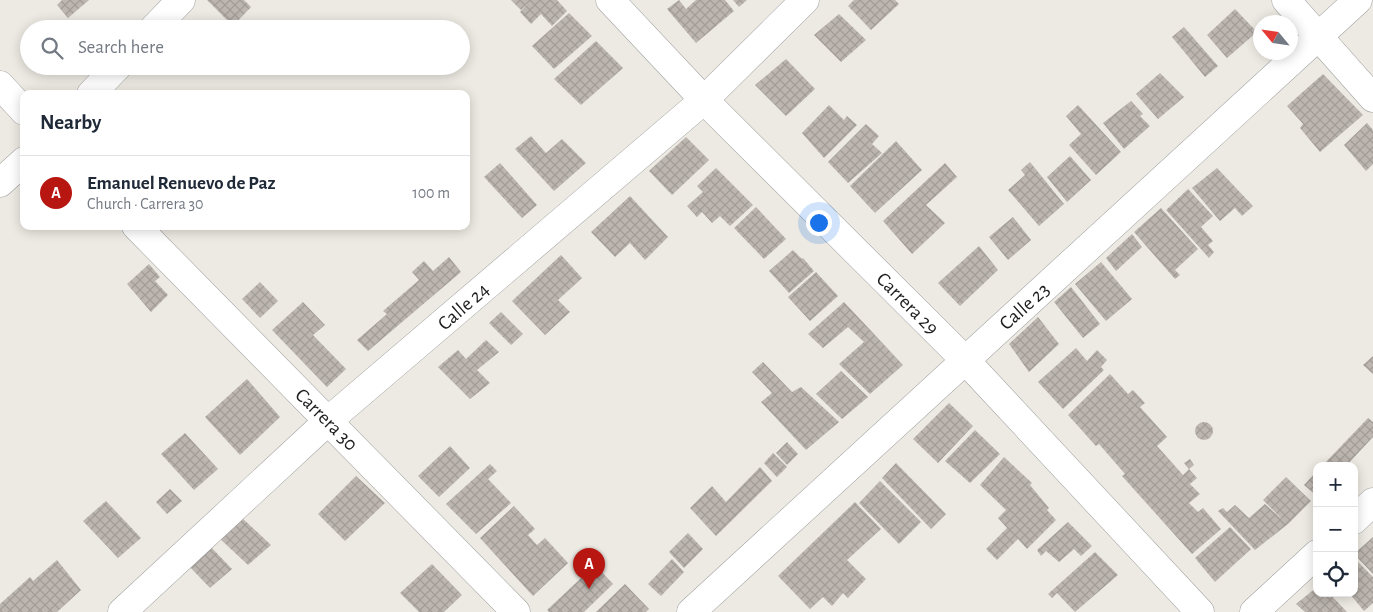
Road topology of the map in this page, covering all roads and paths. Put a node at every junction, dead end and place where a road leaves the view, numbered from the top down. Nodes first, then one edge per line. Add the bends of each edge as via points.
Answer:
1 (181, 0) edge
2 (610, 0) edge
3 (805, 0) edge
4 (1286, 0) edge
5 (1358, 0) edge
6 (162, 20) edge
7 (1318, 38) junction
8 (109, 75) edge
9 (0, 85) edge
10 (95, 90) edge
11 (1373, 98) edge
12 (704, 100) junction
13 (20, 107) edge
14 (20, 165) edge
15 (0, 183) edge
16 (140, 230) edge
17 (965, 360) junction
18 (329, 420) junction
19 (1373, 502) edge
20 (1358, 516) edge
21 (1313, 558) edge
22 (122, 612) edge
23 (516, 612) edge
24 (691, 612) edge
25 (1200, 612) edge
26 (1254, 612) edge

1 - 6 street
2 - 12 street, Carrera 29
3 - 12 street, Calle 24
4 - 7 street
5 - 7 street, Calle 23
7 - 11 street
7 - 17 street, Calle 23
8 - 10 street
9 - 13 street
12 - 17 street, Carrera 29
12 - 18 street, Calle 24
14 - 15 street
16 - 18 street, Carrera 30
17 - 24 street, Calle 23
17 - 25 street, Carrera 29
18 - 22 street, Calle 24
18 - 23 street, Carrera 30
19 - 20 street
21 - 26 street

